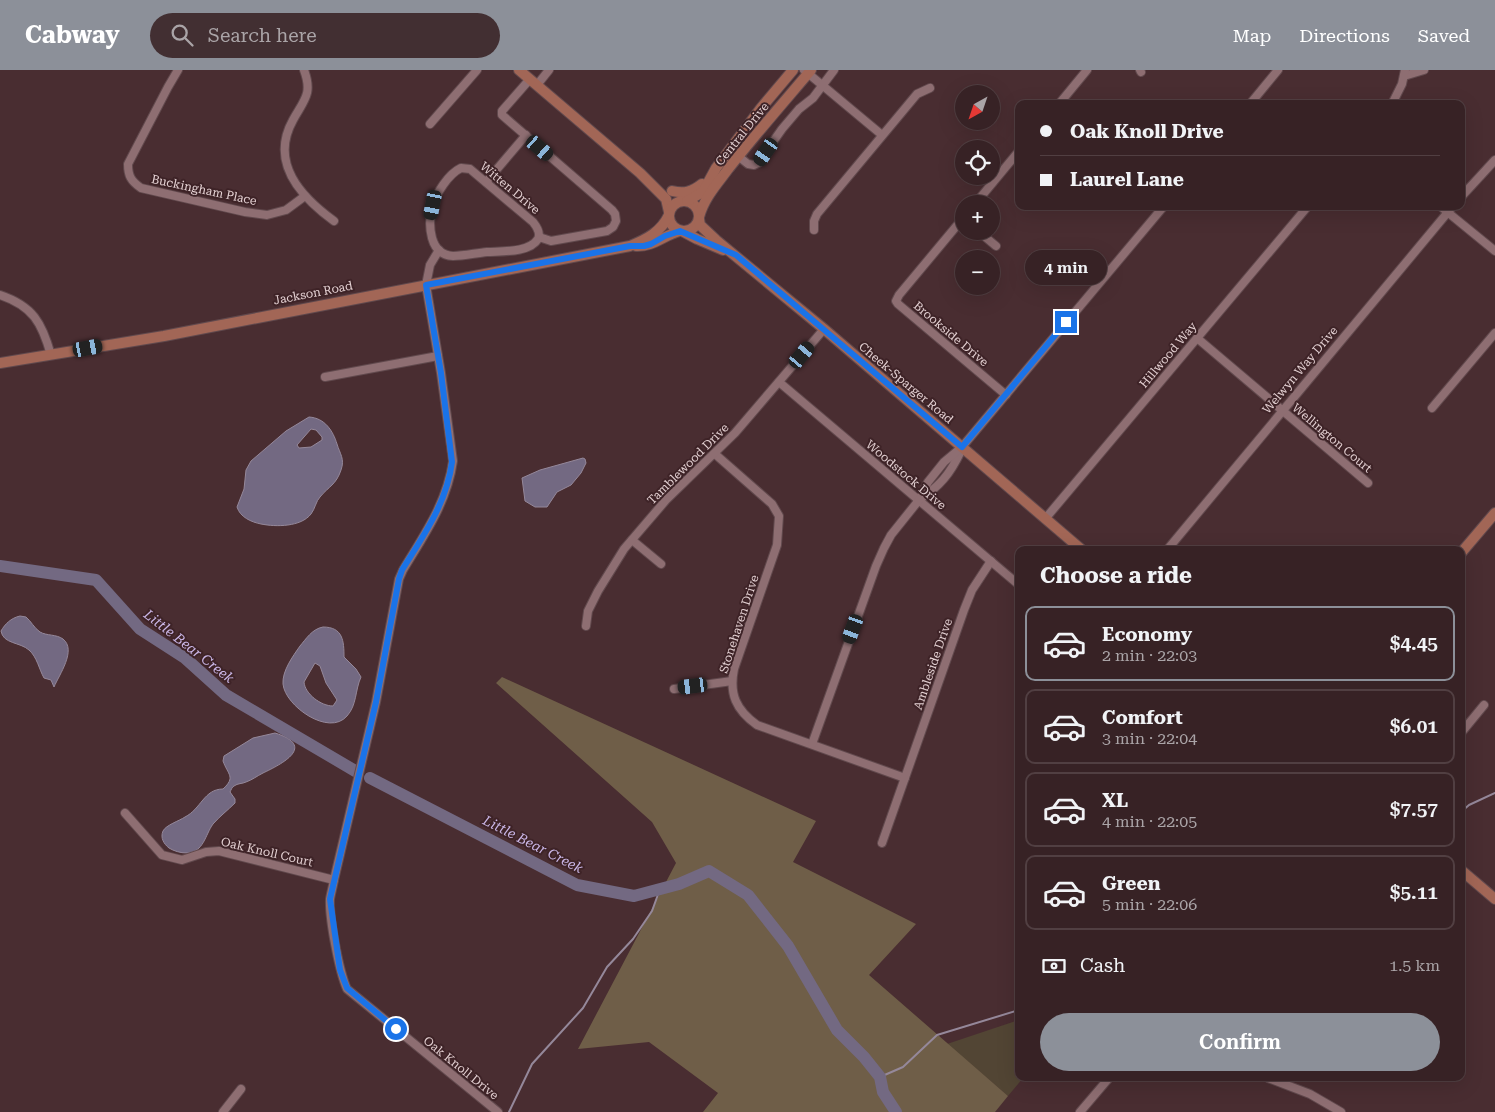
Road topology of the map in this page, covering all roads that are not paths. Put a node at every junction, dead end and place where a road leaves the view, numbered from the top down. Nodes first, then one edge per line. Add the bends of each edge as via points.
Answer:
1 (178, 70) edge
2 (304, 70) edge
3 (477, 70) edge
4 (519, 70) edge
5 (549, 70) edge
6 (792, 70) edge
7 (834, 70) edge
8 (1088, 70) edge
9 (1278, 70) edge
10 (1424, 70) edge
11 (808, 71) edge
12 (1405, 73) edge
13 (533, 82) junction
14 (822, 86) junction
15 (930, 88) dead end
16 (1062, 100) edge
17 (1253, 100) edge
18 (1394, 100) edge
19 (430, 124) dead end
20 (526, 135) junction
21 (882, 135) junction
22 (738, 156) junction
23 (1015, 156) edge
24 (1495, 160) edge
25 (716, 168) junction
26 (640, 173) junction
27 (486, 182) junction
28 (672, 191) junction
29 (1465, 193) edge
30 (982, 195) edge
31 (304, 196) junction
32 (686, 201) junction
33 (1161, 210) edge
34 (1305, 210) edge
35 (1449, 210) edge
36 (1451, 210) edge
37 (669, 214) junction
38 (699, 218) junction
39 (334, 221) dead end
40 (955, 228) edge
41 (814, 230) dead end
42 (681, 231) junction
43 (539, 238) junction
44 (989, 240) edge
45 (630, 246) junction
46 (996, 246) dead end
47 (439, 250) junction
48 (1495, 251) edge
49 (736, 255) junction
50 (426, 285) junction
51 (0, 294) edge
52 (824, 329) junction
53 (1495, 332) edge
54 (1197, 338) junction
55 (51, 355) junction
56 (438, 356) junction
57 (0, 364) edge
58 (325, 376) dead end
59 (779, 382) junction
60 (1006, 395) junction
61 (1432, 408) dead end
62 (1282, 410) junction
63 (962, 447) junction
64 (715, 454) junction
65 (1368, 483) dead end
66 (919, 500) junction
67 (1495, 513) edge
68 (1045, 519) junction
69 (632, 540) junction
70 (1077, 546) edge
71 (1170, 546) edge
72 (1465, 548) edge
73 (991, 561) junction
74 (661, 564) dead end
75 (1015, 582) edge
76 (586, 626) dead end
77 (732, 681) junction
78 (674, 689) dead end
79 (1484, 705) dead end
80 (1465, 728) edge
81 (812, 744) junction
82 (905, 778) junction
83 (125, 813) dead end
84 (882, 843) dead end
85 (1465, 873) edge
86 (334, 880) junction
87 (1495, 899) edge
88 (1106, 1081) edge
89 (1276, 1081) edge
90 (241, 1089) dead end
91 (223, 1112) edge
92 (498, 1112) edge
93 (1080, 1112) edge
94 (1341, 1112) edge

1 - 31 street, Buckingham Place via 128,164 128,175 134,183 141,188 266,215 286,210
2 - 31 street via 309,90 287,136 285,154 288,170
3 - 19 street
4 - 13 main road
5 - 13 street
6 - 25 main road, Central Drive
7 - 14 street
8 - 16 street
9 - 17 street
10 - 12 street
11 - 14 street
11 - 22 main road, Central Drive
12 - 18 street
13 - 20 street via 502,113
13 - 26 main road
14 - 21 street
14 - 22 street via 799,108 758,163 748,164
15 - 21 street via 917,94
20 - 27 street
20 - 43 street via 612,210 616,218 613,227 607,231 551,241
21 - 41 street via 817,214
22 - 38 main road, Central Drive via 702,206
23 - 30 street
24 - 29 street
25 - 28 main road via 696,189 682,193
25 - 32 main road, Central Drive via 703,192
26 - 28 main road
26 - 37 main road via 666,199
27 - 43 street, Witten Drive via 533,222
27 - 47 street, Witten Drive via 470,170 461,168 453,173 440,191 433,205 430,225 432,240
28 - 32 main road
31 - 39 street
32 - 37 main road via 677,202
32 - 38 main road via 695,206
33 - 60 street
34 - 54 street, Hillwood Way
35 - 62 street, Welwyn Way Drive
36 - 48 street
37 - 42 main road via 672,226
37 - 45 main road, Jackson Road via 656,232
38 - 42 main road via 691,230
38 - 49 main road, Cheek-Sparger Road via 707,231
40 - 60 street, Brookside Drive via 896,301
42 - 45 main road, Jackson Road via 651,244
42 - 49 main road, Cheek-Sparger Road
43 - 47 street via 520,249 452,256
44 - 46 street
45 - 50 main road, Jackson Road
47 - 50 street via 430,265
49 - 52 main road, Cheek-Sparger Road
50 - 55 main road, Jackson Road
50 - 56 street, Oak Knoll Drive
51 - 55 street via 23,305 38,321
52 - 59 street, Tamblewood Drive
52 - 63 main road, Cheek-Sparger Road
53 - 61 street
54 - 62 street, Wellington Court
54 - 68 street, Hillwood Way
55 - 57 main road, Jackson Road
56 - 58 street
56 - 86 street, Oak Knoll Drive via 452,462 450,476 442,503 399,579 376,702
59 - 64 street, Tamblewood Drive
59 - 66 street, Woodstock Drive
60 - 63 street
62 - 65 street, Wellington Court
62 - 71 street, Welwyn Way Drive
63 - 66 street via 944,462
63 - 68 main road, Cheek-Sparger Road
64 - 69 street, Tamblewood Drive via 666,500
64 - 77 street, Stonehaven Drive via 772,504 779,516 777,545
66 - 73 street, Woodstock Drive
66 - 81 street via 891,535 878,560
67 - 72 main road
68 - 70 main road, Cheek-Sparger Road
69 - 74 street
69 - 76 street, Tamblewood Drive via 598,592 588,611
73 - 75 street, Woodstock Drive
73 - 82 street, Ambleside Drive via 972,590 964,610
77 - 78 street
77 - 81 street, Stonehaven Drive via 735,700 748,718 757,725
79 - 80 street
81 - 82 street, Stonehaven Drive
82 - 84 street, Ambleside Drive
83 - 86 street, Oak Knoll Court via 162,855 182,860 219,851
85 - 87 main road
86 - 92 street, Oak Knoll Drive via 331,910 340,970 347,988
88 - 93 street
89 - 94 street via 1310,1094
90 - 91 street

